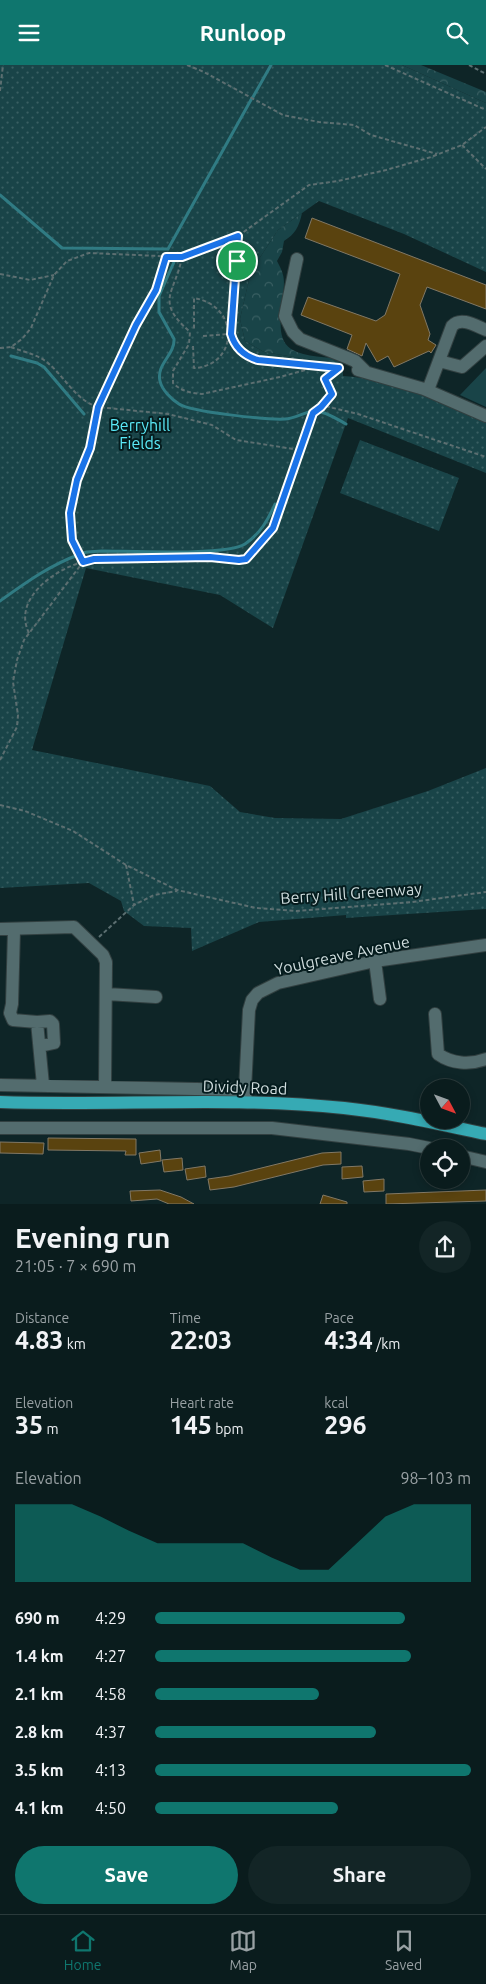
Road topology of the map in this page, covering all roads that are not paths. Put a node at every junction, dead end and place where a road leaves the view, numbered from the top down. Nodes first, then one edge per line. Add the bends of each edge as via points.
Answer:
1 (297, 259) dead end
2 (486, 330) edge
3 (486, 346) edge
4 (439, 361) junction
5 (428, 391) junction
6 (486, 415) edge
7 (0, 929) edge
8 (14, 930) junction
9 (486, 945) edge
10 (375, 961) junction
11 (107, 994) junction
12 (156, 997) dead end
13 (380, 999) dead end
14 (435, 1014) dead end
15 (486, 1059) edge
16 (0, 1085) edge
17 (43, 1085) junction
18 (105, 1086) junction
19 (246, 1096) junction
20 (0, 1102) edge
21 (0, 1128) edge
22 (486, 1133) edge
23 (420, 1146) edge
24 (470, 1158) edge
25 (486, 1161) edge

1 - 5 street via 285,316 293,332 300,339 355,361 361,371
2 - 4 street via 461,321 455,323
3 - 4 street via 462,367
4 - 5 street
5 - 6 street
7 - 8 street
8 - 11 street via 74,927 103,955
8 - 17 street via 10,1013 13,1020 37,1021
9 - 10 street, Youlgreave Avenue
10 - 13 street
10 - 19 street, Youlgreave Avenue via 278,983 258,993 249,1011
11 - 12 street
11 - 18 street
14 - 15 street via 438,1054 447,1060 464,1063
16 - 17 street, Dividy Road
17 - 18 street, Dividy Road
18 - 19 street, Dividy Road
19 - 20 main road, Dividy Road
19 - 22 main road, Dividy Road via 421,1119
21 - 23 street via 272,1128
24 - 25 street

